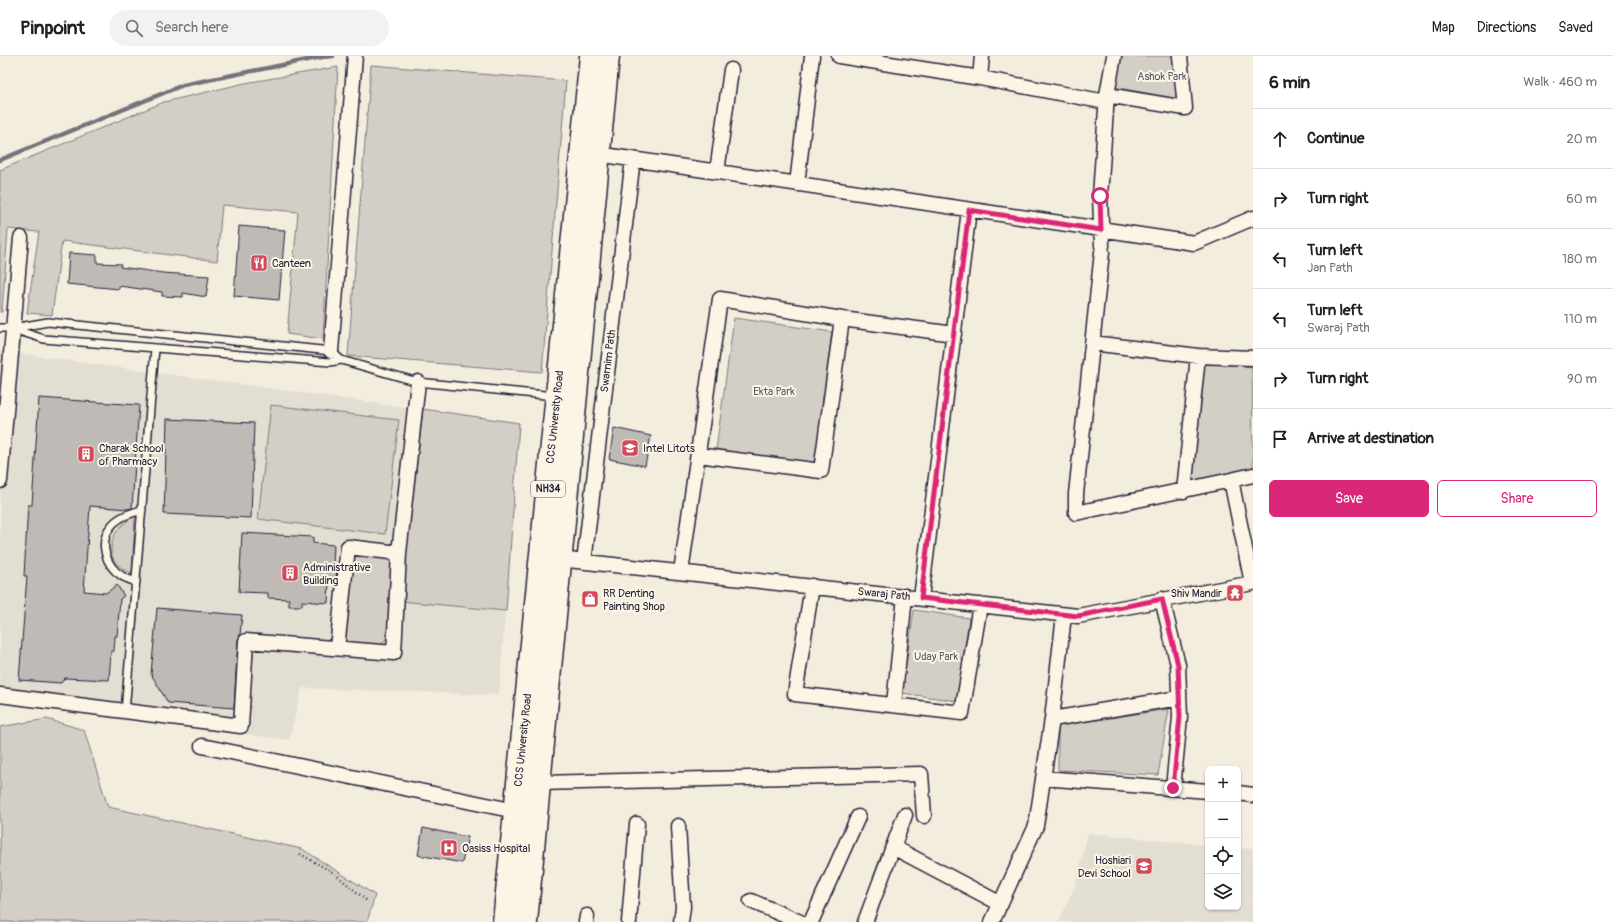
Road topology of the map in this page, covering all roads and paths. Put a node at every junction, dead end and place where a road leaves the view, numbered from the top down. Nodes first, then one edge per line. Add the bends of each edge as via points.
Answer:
1 (355, 56) edge
2 (592, 56) edge
3 (608, 56) edge
4 (812, 56) edge
5 (839, 56) edge
6 (982, 56) edge
7 (1114, 56) edge
8 (1180, 56) edge
9 (731, 70) dead end
10 (980, 78) junction
11 (1107, 98) junction
12 (590, 153) junction
13 (633, 159) junction
14 (717, 172) junction
15 (796, 184) junction
16 (969, 210) junction
17 (1253, 218) edge
18 (1101, 230) junction
19 (21, 238) dead end
20 (842, 319) junction
21 (6, 328) edge
22 (954, 334) junction
23 (1092, 343) junction
24 (155, 348) junction
25 (336, 355) junction
26 (1198, 356) junction
27 (1253, 358) edge
28 (418, 382) junction
29 (557, 397) junction
30 (698, 455) junction
31 (1253, 475) edge
32 (1230, 480) junction
33 (0, 481) edge
34 (1184, 491) junction
35 (142, 510) junction
36 (399, 553) junction
37 (560, 559) junction
38 (584, 562) junction
39 (681, 572) junction
40 (136, 582) junction
41 (1253, 583) edge
42 (812, 586) junction
43 (904, 596) junction
44 (921, 598) junction
45 (1162, 599) junction
46 (980, 605) junction
47 (1064, 615) junction
48 (337, 648) junction
49 (0, 695) edge
50 (1180, 698) junction
51 (894, 704) junction
52 (125, 712) junction
53 (1052, 719) junction
54 (202, 746) dead end
55 (1044, 778) junction
56 (539, 783) junction
57 (1173, 788) junction
58 (1205, 791) edge
59 (1241, 793) edge
60 (1253, 795) edge
61 (515, 811) junction
62 (905, 816) dead end
63 (924, 816) dead end
64 (858, 817) dead end
65 (637, 824) dead end
66 (678, 826) dead end
67 (893, 848) junction
68 (300, 854) dead end
69 (367, 900) dead end
70 (751, 901) dead end
71 (1001, 904) junction
72 (504, 922) edge
73 (526, 922) edge
74 (629, 922) edge
75 (681, 922) edge
76 (800, 922) edge
77 (811, 922) edge
78 (865, 922) edge
79 (992, 922) edge

1 - 25 street
2 - 12 highway, CCS University Road / NH34
3 - 12 highway, CCS University Road / NH34
4 - 15 street
5 - 10 street
6 - 10 street
7 - 11 street
8 - 11 street via 1185,108
9 - 14 street
10 - 11 street
11 - 18 street via 1100,196
12 - 13 street
12 - 29 highway, CCS University Road / NH34
12 - 37 highway, CCS University Road / NH34
13 - 14 street
13 - 38 street, Swarnim Path
14 - 15 street
15 - 16 street
16 - 18 street
16 - 22 street
17 - 18 street via 1194,243
18 - 23 street via 1102,249
19 - 21 street
20 - 22 street
20 - 30 street via 821,471
20 - 30 street via 720,299
21 - 24 lane via 44,339
21 - 25 lane via 48,322
21 - 33 street
22 - 44 street
23 - 26 street
23 - 34 street via 1076,513
24 - 25 lane via 330,362
24 - 35 lane
25 - 28 lane
26 - 27 street
26 - 34 street
28 - 29 lane
28 - 36 street
29 - 61 highway, CCS University Road / NH34
30 - 39 street
31 - 32 street
32 - 34 street
32 - 41 street
35 - 40 lane
35 - 40 lane via 127,514 112,526 105,539 105,553 110,565 122,576
36 - 48 street via 348,547
36 - 48 street via 394,653
37 - 38 street, Swaraj Path
37 - 56 highway, CCS University Road / NH34
38 - 39 street, Swaraj Path
39 - 42 street, Swaraj Path
40 - 52 lane
41 - 45 street, Swaraj Path
42 - 43 street, Swaraj Path
42 - 51 street via 795,694
43 - 44 street, Swaraj Path
43 - 51 street
44 - 46 street, Swaraj Path
45 - 47 street, Swaraj Path via 1078,616
45 - 50 street via 1178,665
46 - 47 street, Swaraj Path
46 - 51 street via 962,713
47 - 53 street
48 - 52 street via 246,641 241,726
49 - 52 street
50 - 53 street
50 - 57 street
53 - 55 street
54 - 61 street
55 - 57 street
55 - 71 street via 1036,826
56 - 63 street via 921,774
56 - 73 highway, CCS University Road / NH34
57 - 58 street
59 - 60 street
61 - 72 highway, CCS University Road / NH34
62 - 67 street
64 - 77 street
65 - 74 street
66 - 75 street via 683,907
67 - 71 street
67 - 78 street
68 - 69 path via 334,873
70 - 76 street
71 - 79 street

